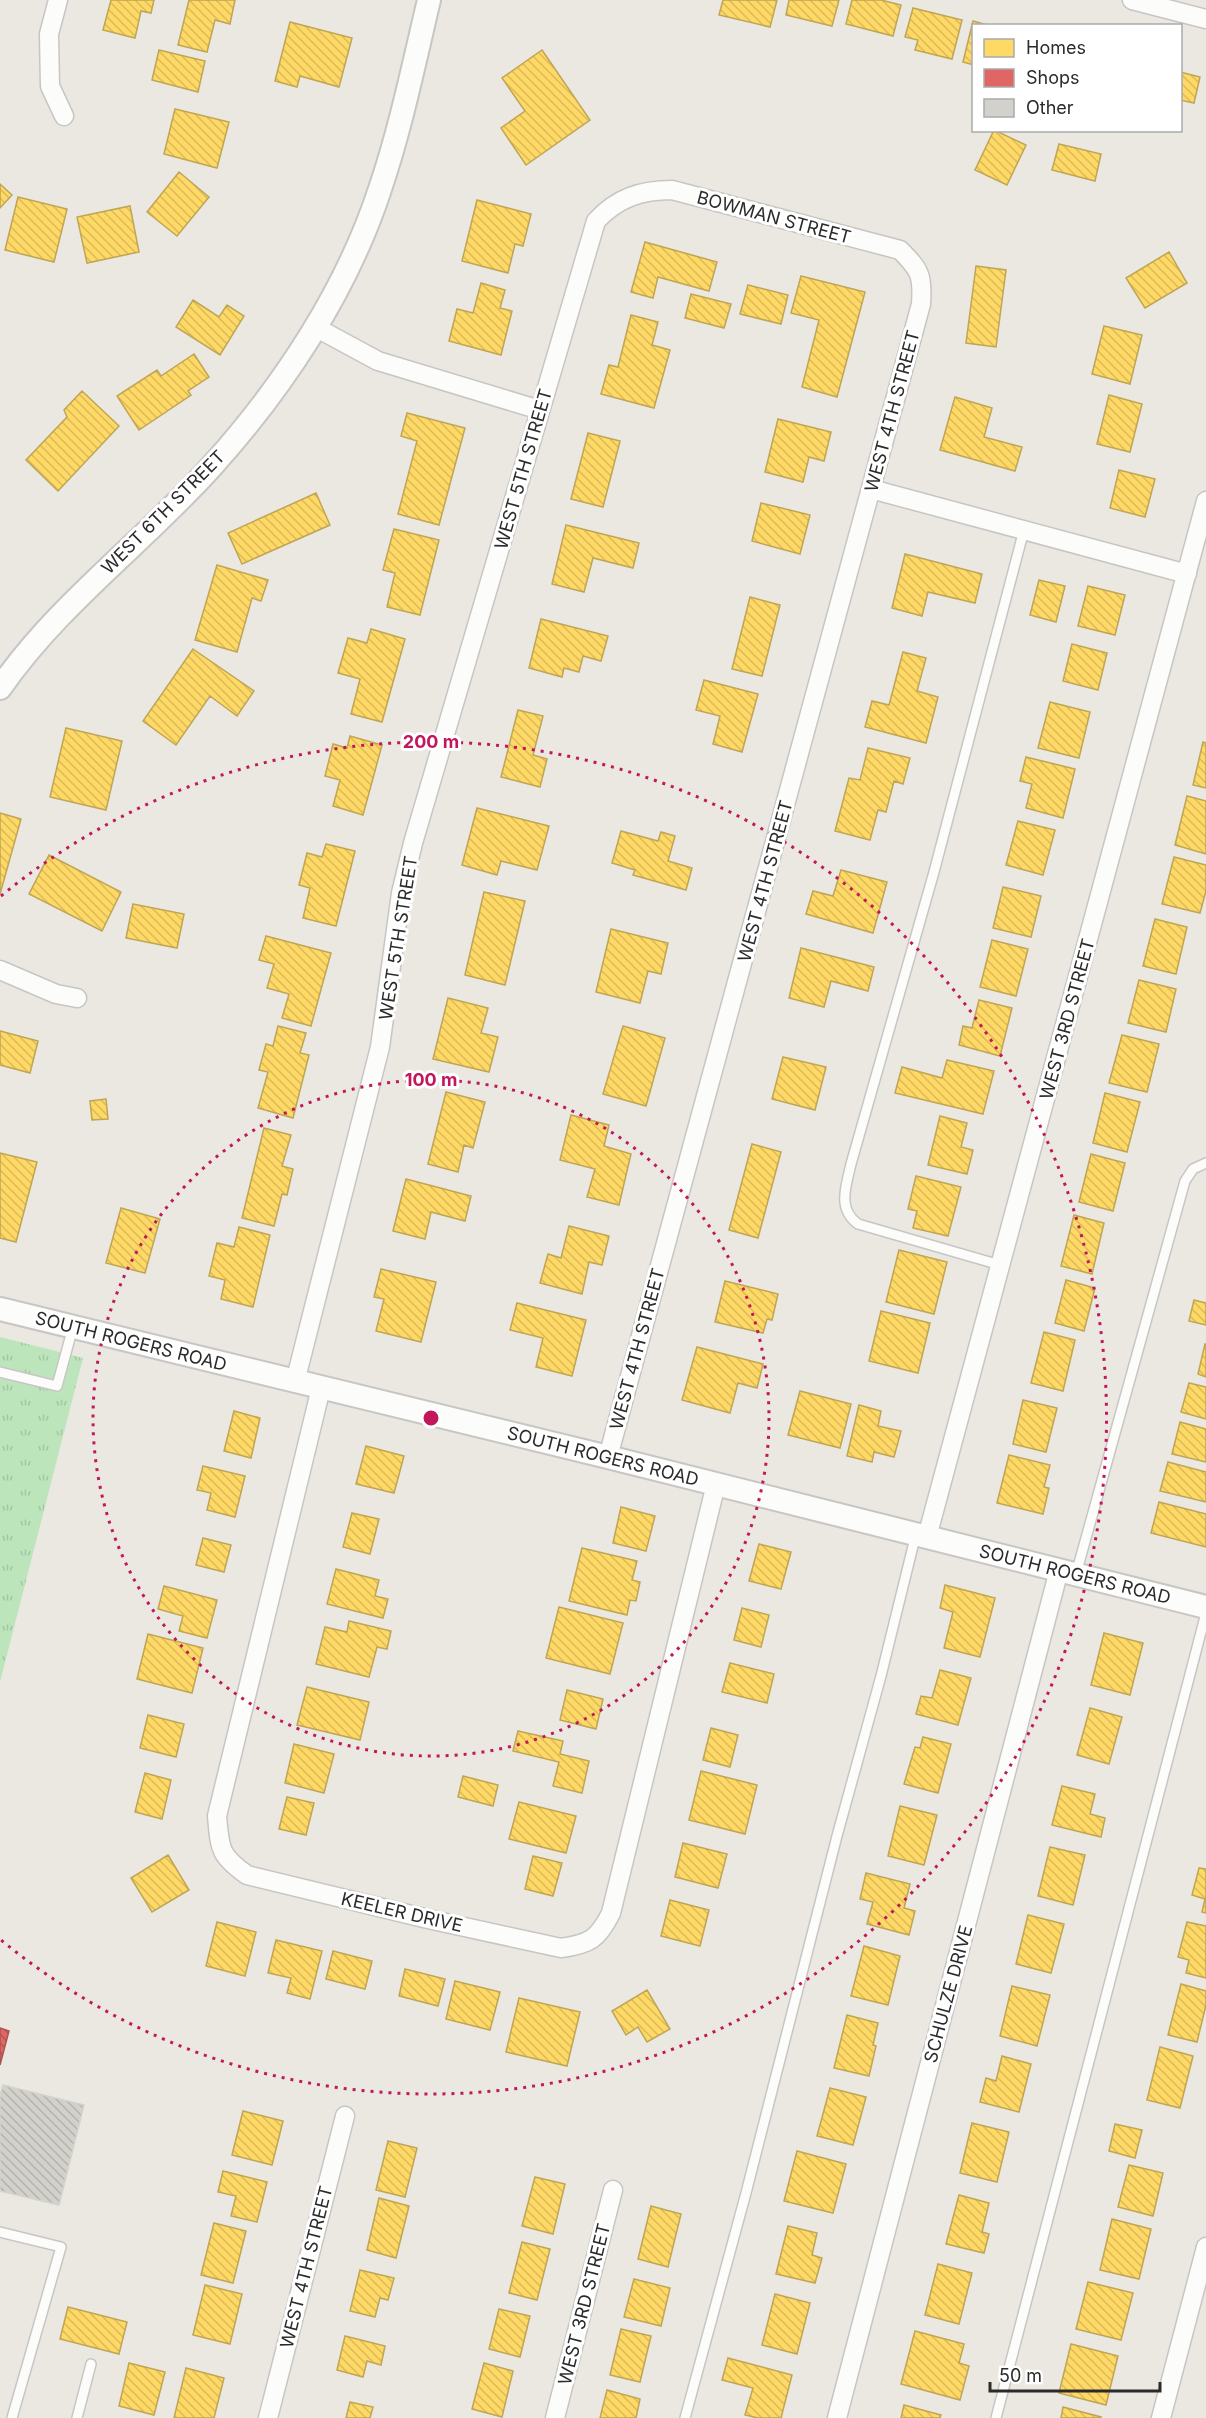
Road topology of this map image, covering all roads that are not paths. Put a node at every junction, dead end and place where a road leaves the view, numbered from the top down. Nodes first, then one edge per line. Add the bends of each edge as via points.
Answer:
1 (58, 0) edge
2 (429, 0) edge
3 (1132, 0) edge
4 (1206, 19) edge
5 (64, 116) dead end
6 (596, 221) joint
7 (921, 304) joint
8 (315, 327) junction
9 (540, 410) junction
10 (871, 489) junction
11 (1206, 501) edge
12 (1024, 530) junction
13 (1186, 574) junction
14 (0, 688) edge
15 (0, 970) edge
16 (77, 998) dead end
17 (1206, 1161) edge
18 (1000, 1265) junction
19 (0, 1309) edge
20 (73, 1326) junction
21 (0, 1372) edge
22 (295, 1382) junction
23 (321, 1388) junction
24 (608, 1457) junction
25 (716, 1484) junction
26 (921, 1535) junction
27 (1068, 1572) junction
28 (1206, 1607) edge
29 (1206, 1612) edge
30 (345, 2116) dead end
31 (613, 2190) dead end
32 (0, 2232) edge
33 (1206, 2247) edge
34 (91, 2364) dead end
35 (12, 2418) edge
36 (77, 2418) edge
37 (268, 2418) edge
38 (555, 2418) edge
39 (686, 2418) edge
40 (837, 2418) edge
41 (996, 2418) edge
42 (1161, 2418) edge

1 - 5 street via 49,34 50,86
2 - 8 street via 380,189 345,273
3 - 4 street
6 - 7 street, BOWMAN STREET via 610,205 630,196 648,190 672,190 900,250 917,267 922,280
6 - 9 street, WEST 5TH STREET
7 - 10 street, WEST 4TH STREET
8 - 9 street via 378,361
8 - 14 street, WEST 6TH STREET via 264,403 212,466 37,638
9 - 22 street, WEST 5TH STREET via 411,853 401,893 380,1047
10 - 12 street
10 - 24 street, WEST 4TH STREET
11 - 13 street, WEST 3RD STREET
12 - 13 street
12 - 18 lane via 844,1200 847,1214 858,1224
13 - 18 street, WEST 3RD STREET
15 - 16 street via 56,994
17 - 27 lane via 1189,1174 1180,1197
18 - 26 street, WEST 3RD STREET
19 - 20 street, SOUTH ROGERS ROAD
20 - 21 lane via 57,1386
20 - 22 street, SOUTH ROGERS ROAD
22 - 23 street, SOUTH ROGERS ROAD
23 - 24 street, SOUTH ROGERS ROAD
23 - 25 street, KEELER DRIVE via 216,1816 220,1844 227,1861 247,1875 428,1919 561,1948 583,1945 601,1933 611,1913
24 - 25 street, SOUTH ROGERS ROAD
25 - 26 street, SOUTH ROGERS ROAD
26 - 27 street, SOUTH ROGERS ROAD
26 - 39 lane via 837,1836
27 - 28 street, SOUTH ROGERS ROAD
27 - 40 street, SCHULZE DRIVE
29 - 41 lane
30 - 37 street, WEST 4TH STREET
31 - 38 street, WEST 3RD STREET
32 - 35 lane via 62,2247
33 - 42 street
34 - 36 lane

